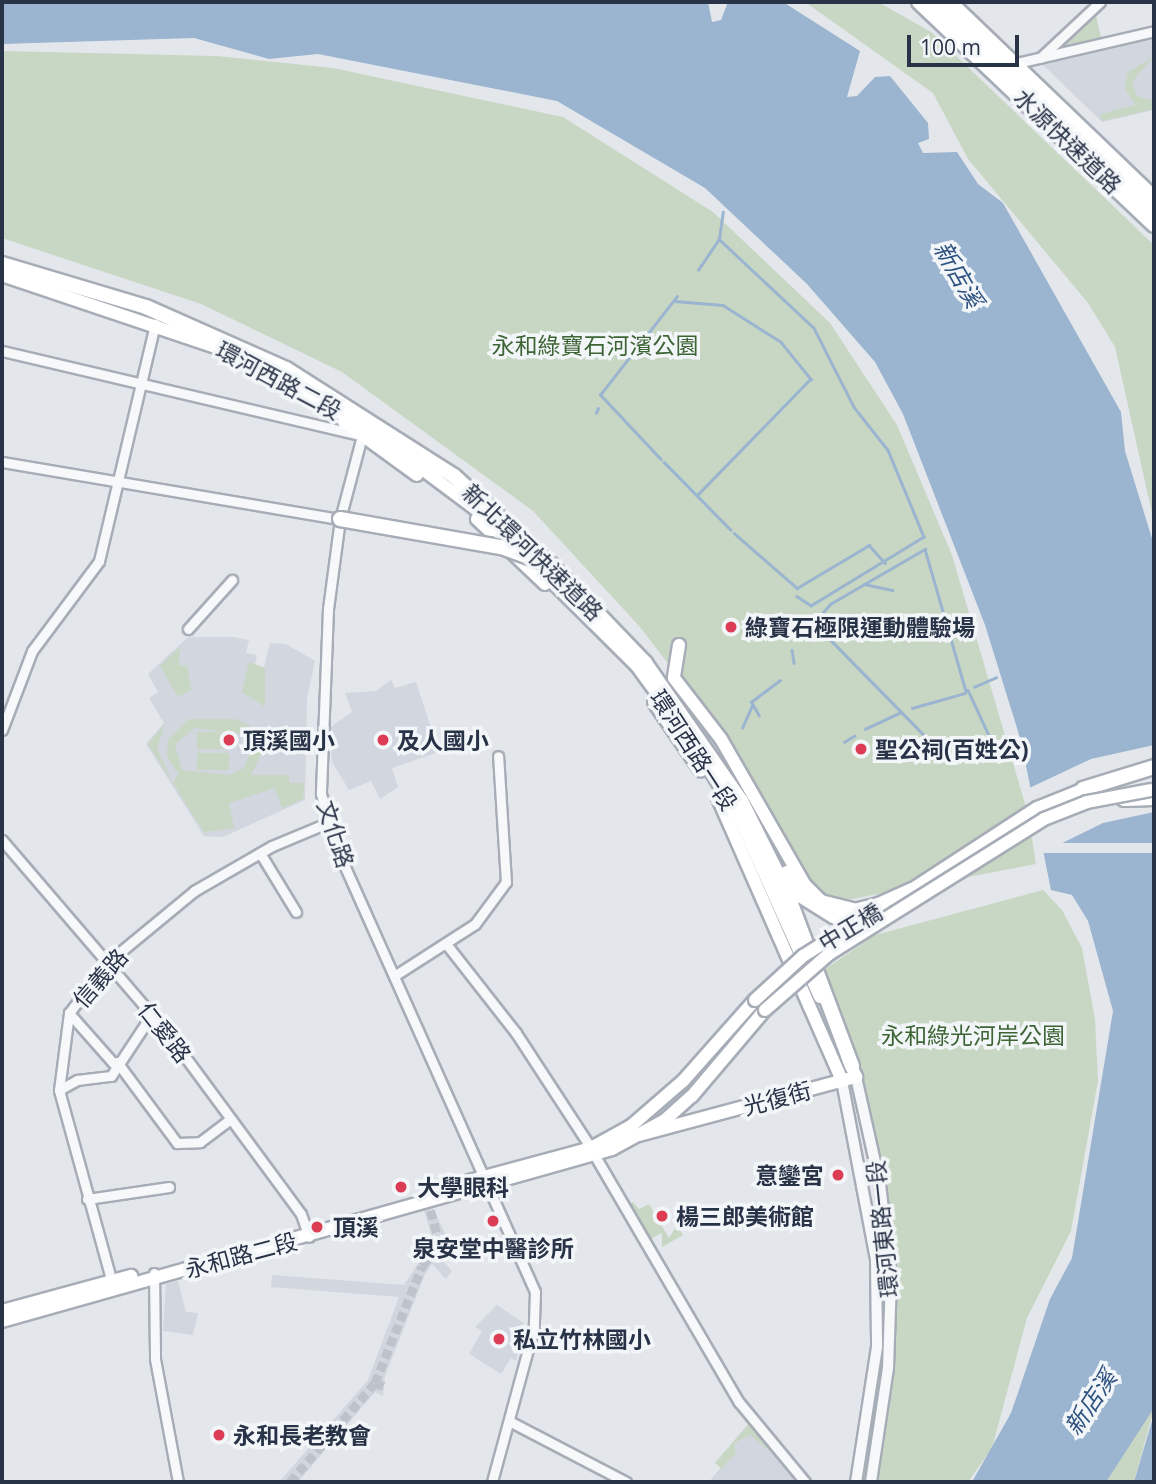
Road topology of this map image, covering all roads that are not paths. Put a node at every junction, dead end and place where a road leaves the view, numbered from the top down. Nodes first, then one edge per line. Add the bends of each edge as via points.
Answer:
1 (919, 2) edge
2 (934, 2) edge
3 (951, 2) edge
4 (1100, 2) edge
5 (1154, 31) edge
6 (1040, 58) junction
7 (1017, 64) junction
8 (1048, 122) junction
9 (1154, 197) edge
10 (1154, 207) edge
11 (1154, 215) edge
12 (1154, 225) edge
13 (2, 264) edge
14 (2, 275) edge
15 (2, 282) edge
16 (155, 326) junction
17 (2, 351) edge
18 (142, 385) junction
19 (363, 431) junction
20 (2, 462) edge
21 (119, 482) junction
22 (340, 519) junction
23 (518, 554) joint
24 (551, 565) junction
25 (232, 580) dead end
26 (188, 629) dead end
27 (679, 645) dead end
28 (669, 693) junction
29 (2, 730) edge
30 (498, 755) dead end
31 (1154, 767) edge
32 (1154, 776) edge
33 (1153, 792) edge
34 (1085, 795) junction
35 (327, 824) junction
36 (2, 840) edge
37 (260, 852) junction
38 (912, 889) junction
39 (883, 904) junction
40 (296, 912) dead end
41 (447, 945) junction
42 (108, 962) junction
43 (394, 976) junction
44 (810, 989) junction
45 (69, 1013) junction
46 (152, 1014) junction
47 (116, 1064) junction
48 (854, 1071) junction
49 (842, 1081) junction
50 (58, 1090) junction
51 (697, 1090) junction
52 (699, 1118) junction
53 (230, 1119) junction
54 (639, 1135) junction
55 (593, 1152) junction
56 (483, 1180) junction
57 (169, 1187) dead end
58 (87, 1199) junction
59 (308, 1233) junction
60 (155, 1275) junction
61 (111, 1279) junction
62 (2, 1311) edge
63 (2, 1321) edge
64 (509, 1421) junction
65 (178, 1482) edge
66 (492, 1482) edge
67 (626, 1482) edge
68 (805, 1482) edge
69 (856, 1482) edge
70 (871, 1482) edge

1 - 8 highway, 水源快速道路
2 - 10 highway, 水源快速道路
3 - 7 main road
4 - 6 street
5 - 6 street
6 - 7 street
7 - 9 main road
8 - 11 highway
8 - 12 highway, 水源快速道路
13 - 24 highway, 新北環河快速道路 via 146,307 298,375 454,476
14 - 16 main road, 環河西路二段
15 - 16 main road, 環河西路二段
16 - 18 street
16 - 19 main road, 環河西路二段
17 - 18 street
18 - 19 street
18 - 21 street
19 - 22 street, 文化路
19 - 23 main road, 環河西路二段
20 - 21 street
21 - 22 street
21 - 29 street via 97,566 32,651
22 - 24 highway, bridge via 501,547
22 - 35 street, 文化路 via 323,660 321,794
23 - 44 main road, 環河西路一段 via 626,663 682,741 724,809
24 - 28 highway, 新北環河快速道路
25 - 26 street
27 - 39 main road via 674,678 716,731 812,894 847,909
28 - 39 highway via 765,829 800,895 834,916
28 - 48 highway, 新北環河快速道路 via 741,801 803,933
30 - 41 street via 506,882 475,924
31 - 34 highway
32 - 34 main road, 中正橋
33 - 34 highway, bridge
34 - 38 main road, 中正橋 via 1020,817
34 - 51 main road, 中正橋, bridge via 829,954 765,1010
35 - 37 street, 信義路
35 - 43 street, 文化路
36 - 42 street, 仁愛路
37 - 40 street
37 - 42 street, 信義路 via 201,886
38 - 39 main road
38 - 55 main road, 中正橋, bridge via 803,956 755,1000 654,1110
41 - 43 street
41 - 55 street via 516,1033
42 - 45 street, 信義路
42 - 46 street, 仁愛路
43 - 56 street, 文化路
44 - 48 main road, 環河東路一段
44 - 49 main road, 環河東路一段
45 - 47 street
45 - 50 street, 信義路
46 - 47 street
46 - 53 street, 仁愛路
47 - 50 street via 106,1079 77,1080
47 - 53 street via 177,1143 200,1142
48 - 49 main road, 光復街
48 - 70 street, 環河東路一段 via 880,1184 891,1278 887,1380
49 - 52 main road, 光復街
49 - 69 street, 環河東路一段 via 862,1161 877,1273 877,1347
50 - 58 street, 信義路
51 - 52 main road
51 - 54 main road, 中正橋
52 - 54 main road, 光復街
53 - 59 street, 仁愛路
54 - 55 main road, 永和路二段
55 - 56 main road, 永和路二段
55 - 68 street via 739,1402
56 - 59 main road, 永和路二段
56 - 64 street, 文化路 via 537,1302
57 - 58 street
58 - 61 street, 信義路
59 - 60 main road, 永和路二段
60 - 61 main road, 永和路二段
60 - 63 main road, 永和路二段
60 - 65 street via 155,1359
61 - 62 main road, 永和路二段
64 - 66 street, 文化路
64 - 67 street

